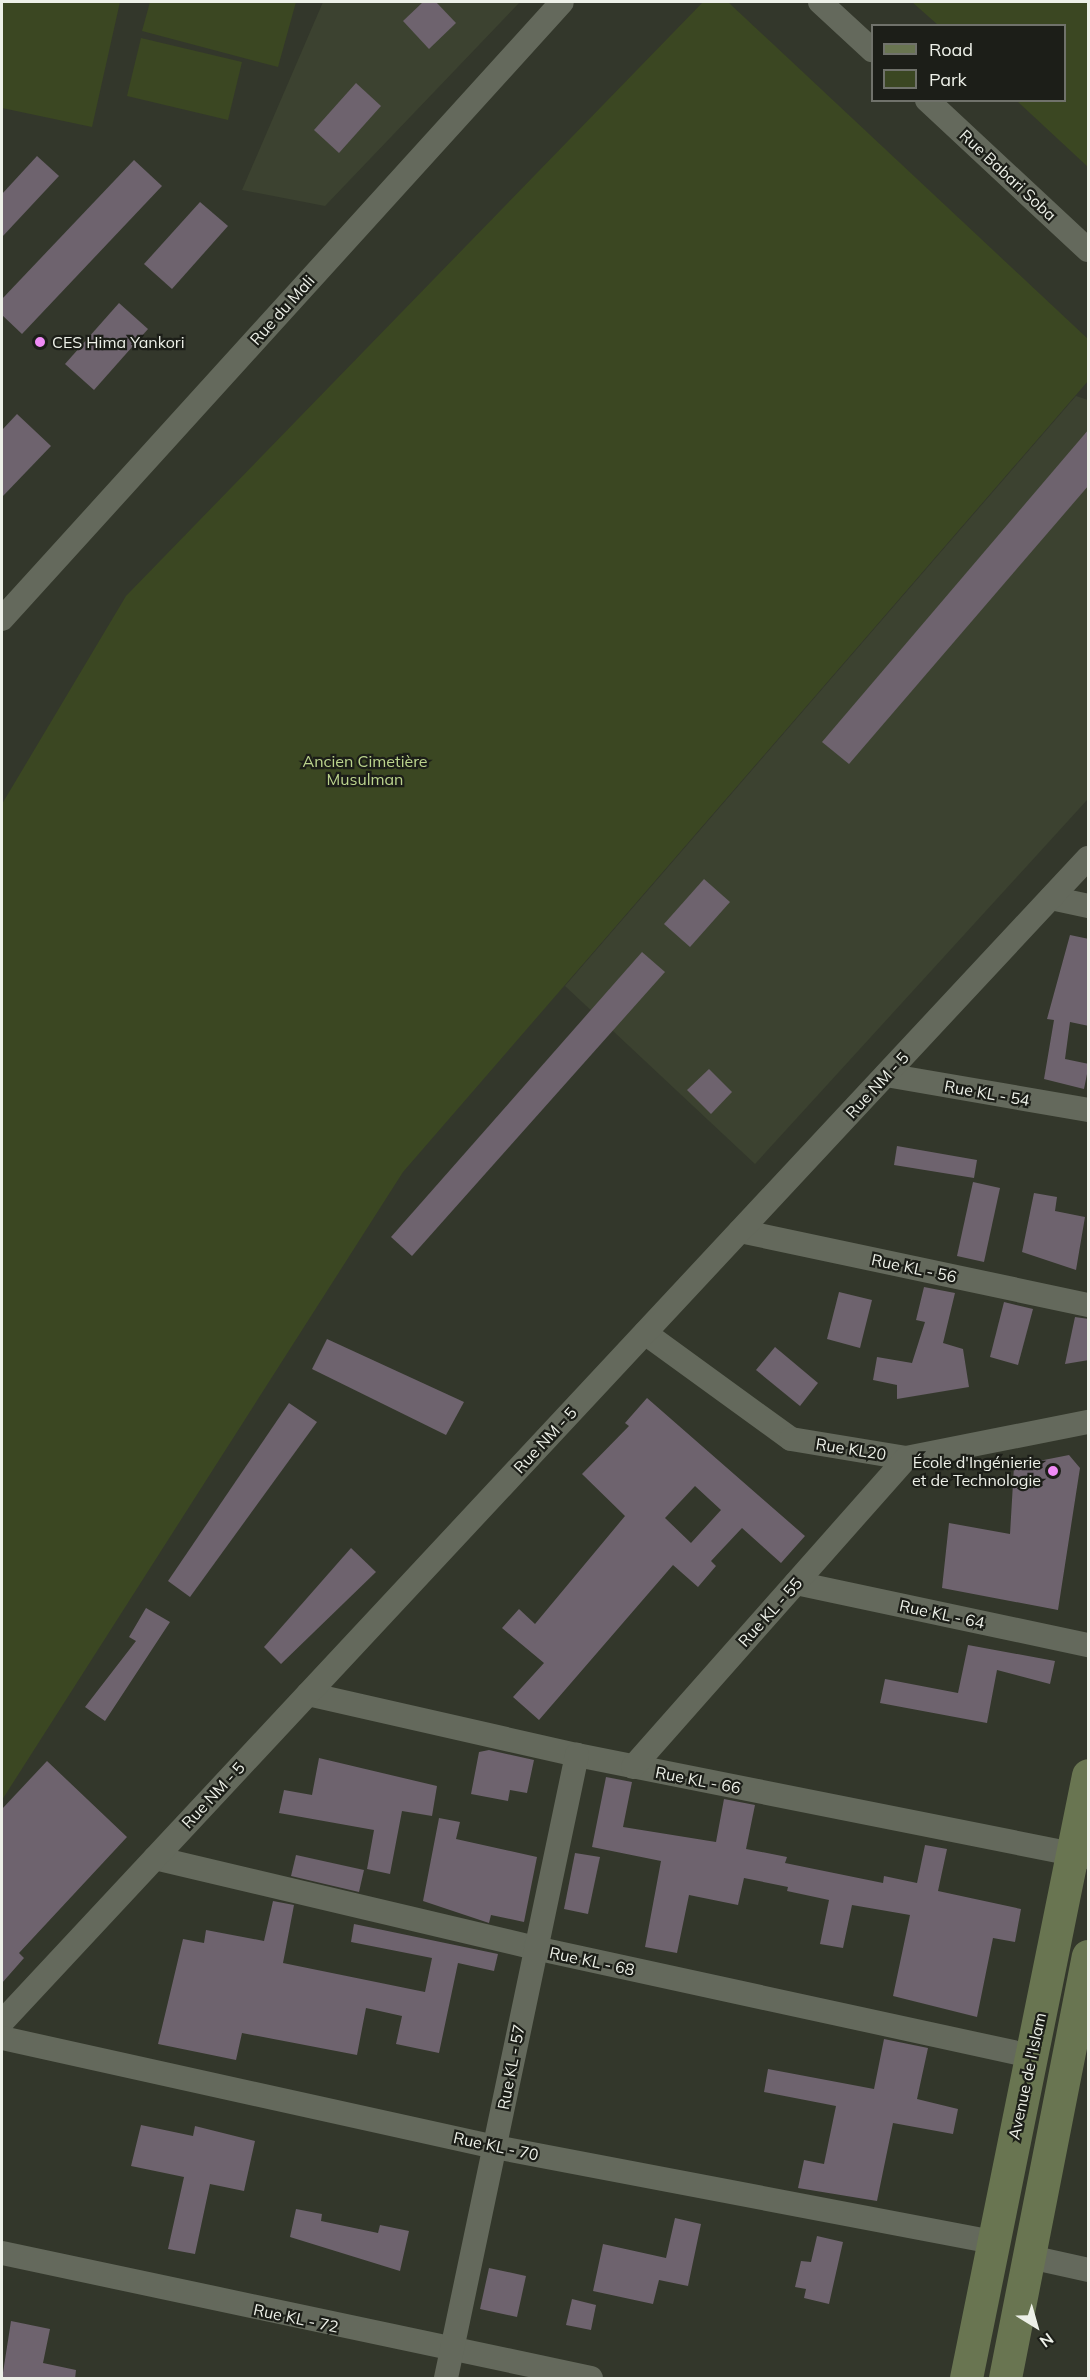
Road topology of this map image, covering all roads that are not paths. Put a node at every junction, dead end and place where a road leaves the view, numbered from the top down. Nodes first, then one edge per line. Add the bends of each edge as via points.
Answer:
1 (562, 2) edge
2 (820, 2) edge
3 (871, 48) edge
4 (929, 102) edge
5 (1089, 250) edge
6 (2, 619) edge
7 (1089, 858) edge
8 (1051, 898) junction
9 (1089, 906) edge
10 (886, 1075) junction
11 (1089, 1110) edge
12 (740, 1231) junction
13 (1089, 1305) edge
14 (645, 1333) junction
15 (1089, 1422) edge
16 (906, 1458) junction
17 (796, 1583) junction
18 (1089, 1645) edge
19 (308, 1694) junction
20 (577, 1755) junction
21 (633, 1767) junction
22 (1089, 1774) edge
23 (1080, 1855) edge
24 (155, 1858) junction
25 (535, 1948) junction
26 (1089, 1956) edge
27 (2, 2022) edge
28 (2, 2038) edge
29 (1032, 2056) junction
30 (1079, 2063) edge
31 (495, 2147) junction
32 (993, 2242) junction
33 (2, 2253) edge
34 (1030, 2257) junction
35 (1089, 2270) edge
36 (452, 2352) junction
37 (446, 2379) edge
38 (591, 2379) edge
39 (966, 2379) edge
40 (1005, 2379) edge

1 - 6 street, Rue du Mali
2 - 3 street
4 - 5 street, Rue Babari Soba
7 - 8 street, Rue NM - 5
8 - 9 street
8 - 10 street, Rue NM - 5
10 - 11 street, Rue KL - 54
10 - 12 street, Rue NM - 5
12 - 13 street, Rue KL - 56
12 - 14 street, Rue NM - 5
14 - 16 street, Rue KL20 via 791,1439
14 - 19 street, Rue NM - 5
15 - 16 street, Rue KL20
16 - 17 street, Rue KL - 55
17 - 18 street, Rue KL - 64
17 - 21 street, Rue KL - 55
19 - 20 street, Rue KL - 66
19 - 24 street, Rue NM - 5
20 - 21 street, Rue KL - 66
20 - 25 street, Rue KL - 57
21 - 23 street, Rue KL - 66
22 - 23 main road, Avenue de l'Islam
23 - 29 main road, Avenue de l'Islam
24 - 25 street, Rue KL - 68
24 - 27 street, Rue NM - 5
25 - 29 street, Rue KL - 68
25 - 31 street, Rue KL - 57
26 - 30 main road
28 - 31 street, Rue KL - 70
29 - 32 main road, Avenue de l'Islam
30 - 34 main road
31 - 32 street, Rue KL - 70
31 - 36 street, Rue KL - 57
32 - 39 main road, Avenue de l'Islam
33 - 36 street, Rue KL - 72
34 - 35 street
34 - 40 main road
36 - 37 street, Rue KL - 57
36 - 38 street, Rue KL - 72

